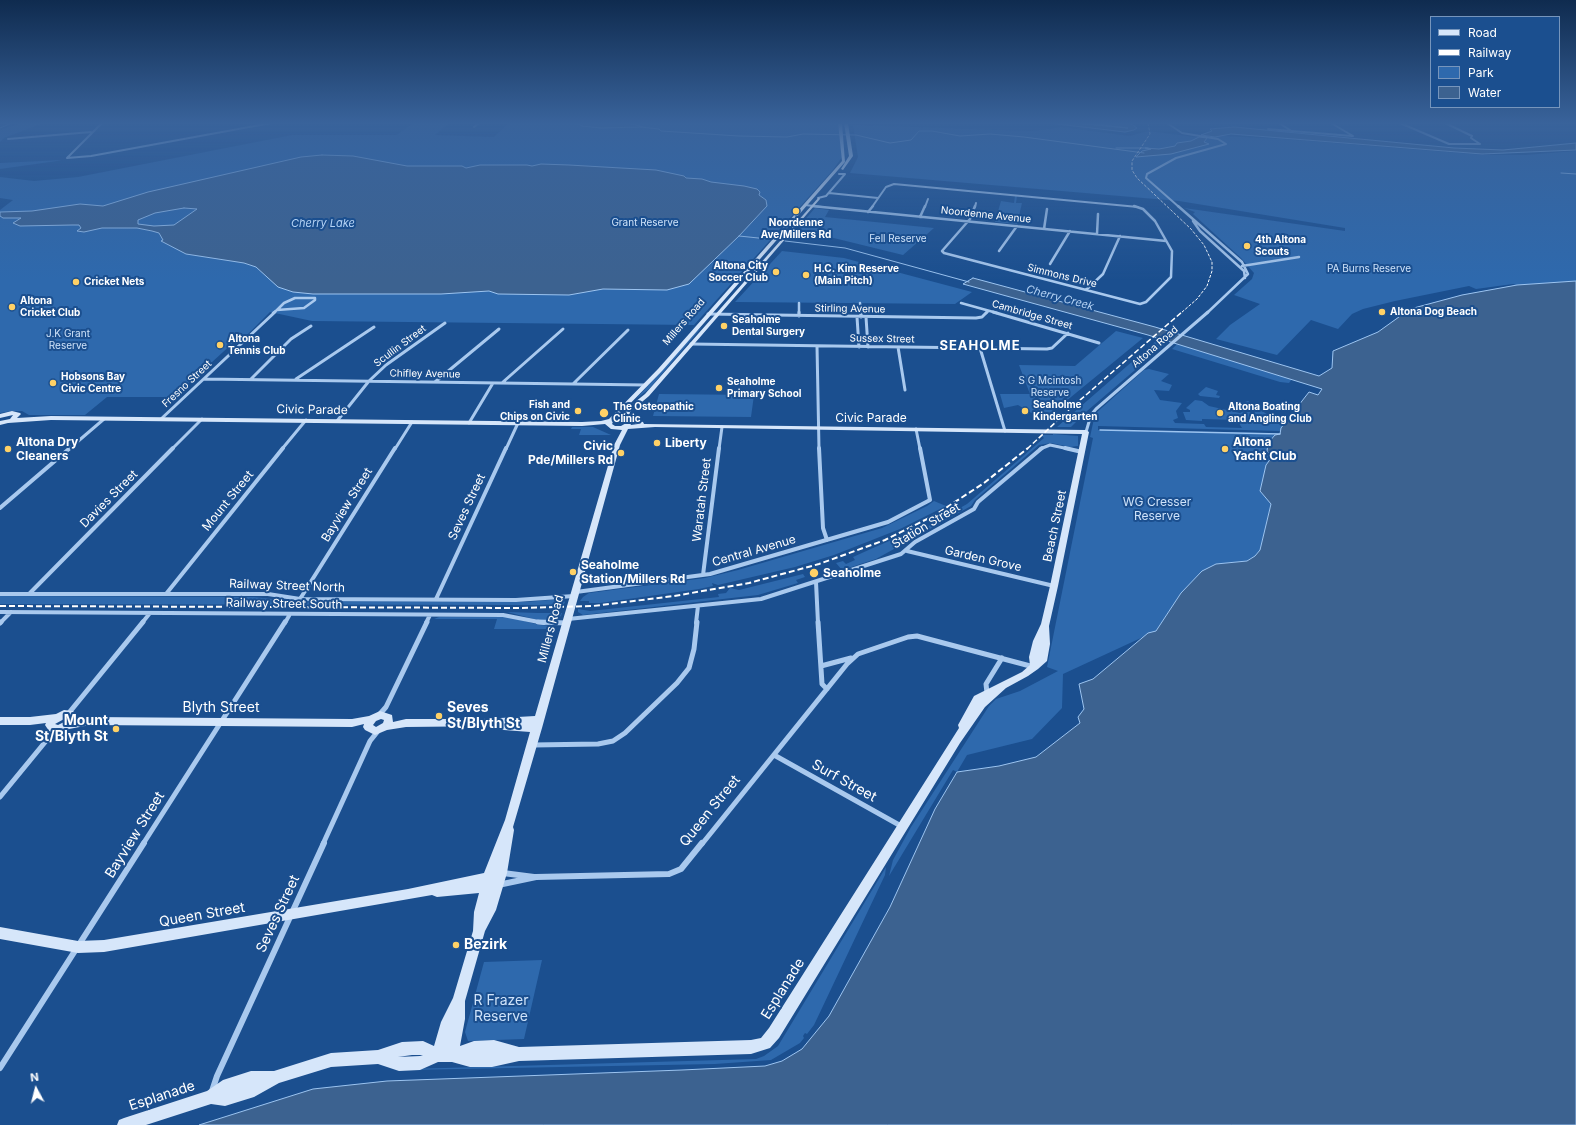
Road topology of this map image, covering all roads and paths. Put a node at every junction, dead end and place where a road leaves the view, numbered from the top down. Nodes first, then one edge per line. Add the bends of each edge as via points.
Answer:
1 (832, 176) edge
2 (838, 176) edge
3 (844, 176) edge
4 (1146, 176) edge
5 (828, 193) junction
6 (818, 198) junction
7 (878, 198) junction
8 (928, 199) dead end
9 (976, 203) dead end
10 (805, 205) junction
11 (812, 206) junction
12 (1047, 209) dead end
13 (868, 212) junction
14 (1098, 214) dead end
15 (1188, 216) junction
16 (920, 217) junction
17 (968, 221) junction
18 (1017, 226) junction
19 (1044, 229) junction
20 (1070, 231) junction
21 (1096, 234) junction
22 (1120, 236) junction
23 (1166, 241) junction
24 (999, 251) dead end
25 (1299, 257) dead end
26 (1050, 264) dead end
27 (1239, 266) junction
28 (1244, 266) junction
29 (1244, 280) junction
30 (1086, 290) junction
31 (799, 303) dead end
32 (860, 303) dead end
33 (961, 303) dead end
34 (277, 310) junction
35 (988, 311) junction
36 (708, 314) junction
37 (717, 315) junction
38 (799, 316) junction
39 (857, 317) junction
40 (861, 317) junction
41 (866, 317) junction
42 (444, 323) dead end
43 (311, 326) dead end
44 (374, 327) dead end
45 (499, 329) dead end
46 (564, 329) dead end
47 (628, 330) dead end
48 (1068, 333) junction
49 (1099, 343) dead end
50 (691, 344) junction
51 (817, 346) junction
52 (859, 347) junction
53 (868, 347) junction
54 (898, 347) junction
55 (980, 348) junction
56 (204, 379) junction
57 (252, 379) junction
58 (295, 380) junction
59 (369, 381) junction
60 (435, 382) junction
61 (503, 382) junction
62 (493, 383) junction
63 (574, 383) junction
64 (646, 384) junction
65 (905, 390) dead end
66 (18, 414) junction
67 (2, 415) edge
68 (41, 418) junction
69 (104, 419) junction
70 (161, 419) junction
71 (202, 419) junction
72 (306, 420) junction
73 (337, 421) junction
74 (412, 422) junction
75 (3, 423) edge
76 (469, 423) junction
77 (518, 423) junction
78 (626, 423) junction
79 (611, 424) junction
80 (722, 427) junction
81 (818, 428) junction
82 (916, 429) junction
83 (1005, 431) junction
84 (1086, 432) junction
85 (617, 445) junction
86 (1082, 452) junction
87 (0, 508) edge
88 (827, 540) junction
89 (907, 551) junction
90 (703, 575) junction
91 (816, 582) junction
92 (1054, 586) junction
93 (0, 594) edge
94 (30, 594) junction
95 (166, 594) junction
96 (575, 594) junction
97 (300, 599) junction
98 (436, 599) junction
99 (698, 606) junction
100 (0, 612) edge
101 (12, 612) junction
102 (150, 613) junction
103 (290, 614) junction
104 (430, 616) junction
105 (567, 621) junction
106 (0, 624) edge
107 (853, 657) junction
108 (1002, 658) junction
109 (821, 666) junction
110 (1035, 667) junction
111 (827, 689) junction
112 (988, 695) junction
113 (69, 719) junction
114 (0, 721) edge
115 (379, 721) junction
116 (221, 722) junction
117 (54, 724) junction
118 (538, 724) junction
119 (532, 745) junction
120 (774, 755) junction
121 (0, 797) edge
122 (510, 820) junction
123 (902, 827) junction
124 (501, 873) junction
125 (536, 877) junction
126 (491, 884) junction
127 (291, 914) junction
128 (0, 933) edge
129 (78, 947) junction
130 (459, 1001) junction
131 (438, 1055) junction
132 (452, 1055) junction
133 (0, 1068) edge
134 (211, 1097) junction
135 (124, 1125) edge

1 - 10 main road, Millers Road
2 - 6 main road, Millers Road
3 - 5 street
4 - 15 street via 1148,181
5 - 6 street
5 - 7 street
6 - 11 main road, Millers Road
7 - 13 street
7 - 23 street via 886,187 894,184 1130,205 1141,208 1149,215
8 - 16 street
9 - 17 street
10 - 11 street, Noordenne Avenue
10 - 36 main road, Millers Road
11 - 13 street, Noordenne Avenue
11 - 37 main road, Millers Road
12 - 19 street
13 - 16 street, Noordenne Avenue
14 - 21 street
15 - 27 street via 1200,231
15 - 28 street
16 - 17 street, Noordenne Avenue
17 - 18 street, Noordenne Avenue
17 - 30 street, Simmons Drive via 942,252
18 - 19 street, Noordenne Avenue
18 - 24 street
19 - 20 street, Noordenne Avenue
20 - 21 street, Noordenne Avenue
20 - 26 street
21 - 22 street, Noordenne Avenue
22 - 23 street, Noordenne Avenue
22 - 30 street via 1103,274
23 - 30 street, Simmons Drive via 1173,252 1171,277 1146,302 1138,303
25 - 28 street
27 - 28 street
27 - 29 street via 1246,274
28 - 29 street via 1248,274
29 - 84 street, Altona Road via 1093,412
31 - 38 street
32 - 40 street
33 - 35 street, Cambridge Street
34 - 34 street, Fresno Street via 290,299 315,298 304,308
34 - 56 street, Fresno Street
35 - 41 street, Stirling Avenue via 982,317 976,318
35 - 48 street, Cambridge Street
36 - 37 street, Stirling Avenue
36 - 64 main road, Millers Road
37 - 38 street, Stirling Avenue
37 - 50 main road, Millers Road
38 - 39 street, Stirling Avenue
39 - 40 street, Stirling Avenue
39 - 52 street
40 - 41 street, Stirling Avenue
41 - 53 street
42 - 59 street, Scullin Street via 386,365
43 - 57 street via 291,339
44 - 58 street
45 - 60 street
46 - 61 street
47 - 63 street
48 - 49 street, Cambridge Street
48 - 55 street, Sussex Street via 1050,349
50 - 51 street, Sussex Street
50 - 78 main road, Millers Road via 647,395 627,411
51 - 52 street, Sussex Street
51 - 81 street
52 - 53 street, Sussex Street
53 - 54 street, Sussex Street
54 - 55 street, Sussex Street
54 - 65 street
55 - 83 street
56 - 57 street, Chifley Avenue
56 - 70 street, Fresno Street
57 - 58 street, Chifley Avenue
58 - 59 street, Chifley Avenue
59 - 60 street, Chifley Avenue
59 - 73 street, Scullin Street
60 - 62 street, Chifley Avenue
61 - 62 street, Chifley Avenue
61 - 63 street, Chifley Avenue
62 - 76 street
63 - 64 street, Chifley Avenue
64 - 79 main road, Millers Road
66 - 67 main road, Civic Parade
66 - 68 main road, Civic Parade
66 - 75 main road via 17,417
68 - 69 main road, Civic Parade
68 - 75 main road, Civic Parade
69 - 70 main road, Civic Parade
69 - 87 street
70 - 71 main road, Civic Parade
71 - 72 main road, Civic Parade
71 - 94 street, Davies Street
72 - 73 main road, Civic Parade
72 - 95 street, Mount Street
73 - 74 main road, Civic Parade
74 - 76 main road, Civic Parade
74 - 97 street, Bayview Street
76 - 77 main road, Civic Parade
77 - 79 main road, Civic Parade
77 - 98 street, Seves Street
78 - 79 main road via 620,418
78 - 79 main road via 619,429
78 - 80 main road, Civic Parade
78 - 85 main road, Millers Road
79 - 85 main road
80 - 81 main road, Civic Parade
80 - 90 street, Waratah Street
81 - 82 main road, Civic Parade
81 - 88 street via 823,528
82 - 83 main road, Civic Parade
82 - 88 street, Central Avenue via 930,500 888,522
83 - 84 main road, Civic Parade
84 - 86 main road, Beach Street
85 - 96 main road, Millers Road
86 - 89 street, Station Street via 1050,445 1043,446 978,502 974,509 915,542
86 - 92 main road, Beach Street
88 - 90 street, Central Avenue
89 - 91 street, Station Street
89 - 92 street, Garden Grove
90 - 96 street, Central Avenue
91 - 99 street, Station Street via 761,599
91 - 109 street
92 - 110 main road, Beach Street via 1045,624 1046,644 1042,660
93 - 94 street, Railway Street North
94 - 95 street, Railway Street North
95 - 97 street, Railway Street North via 268,594
96 - 98 street, Railway Street North via 522,600
96 - 105 main road, Millers Road
97 - 98 street, Railway Street North
99 - 105 street, Station Street
99 - 119 street via 694,649 689,668 625,733 613,741 598,744
100 - 101 street, Railway Street South
101 - 102 street, Railway Street South
101 - 106 street
102 - 103 street, Railway Street South
102 - 113 street
103 - 104 street, Railway Street South
103 - 116 street, Bayview Street
104 - 105 street, Railway Street South via 510,616 546,623
104 - 115 street, Seves Street
105 - 118 main road, Millers Road
107 - 108 street via 915,636
107 - 109 street
107 - 111 street, Queen Street
108 - 110 street
108 - 112 street, Esplanade via 986,684
109 - 111 street via 822,684
110 - 112 main road, Esplanade
111 - 120 street, Queen Street
112 - 123 main road, Esplanade via 956,740
113 - 116 main road, Blyth Street
113 - 117 main road, Blyth Street
114 - 117 main road
115 - 116 main road, Blyth Street via 359,726 352,723
115 - 118 main road, Blyth Street
115 - 127 street, Seves Street
116 - 129 street, Bayview Street
117 - 121 street
118 - 119 main road, Millers Road
119 - 122 main road, Millers Road
120 - 123 street, Surf Street
120 - 125 street, Queen Street via 684,866 676,872
122 - 124 main road, Millers Road
122 - 126 main road, Millers Road
123 - 132 main road, Esplanade via 774,1033 765,1043 751,1047 519,1054 492,1060 470,1060
124 - 125 street, Queen Street
124 - 126 main road, Millers Road
125 - 126 street, Queen Street
126 - 127 main road, Queen Street via 408,894
126 - 130 main road, Millers Road via 480,912 479,931
127 - 129 main road, Queen Street via 122,944
127 - 134 street, Seves Street via 217,1076
128 - 129 main road, Queen Street
129 - 133 street, Bayview Street
130 - 131 main road, Millers Road via 447,1022
130 - 132 main road, Millers Road via 459,1019
131 - 132 main road, Esplanade
131 - 134 main road, Esplanade via 420,1063 398,1064 378,1057 331,1060 276,1077 249,1092 225,1099
134 - 135 main road, Esplanade

